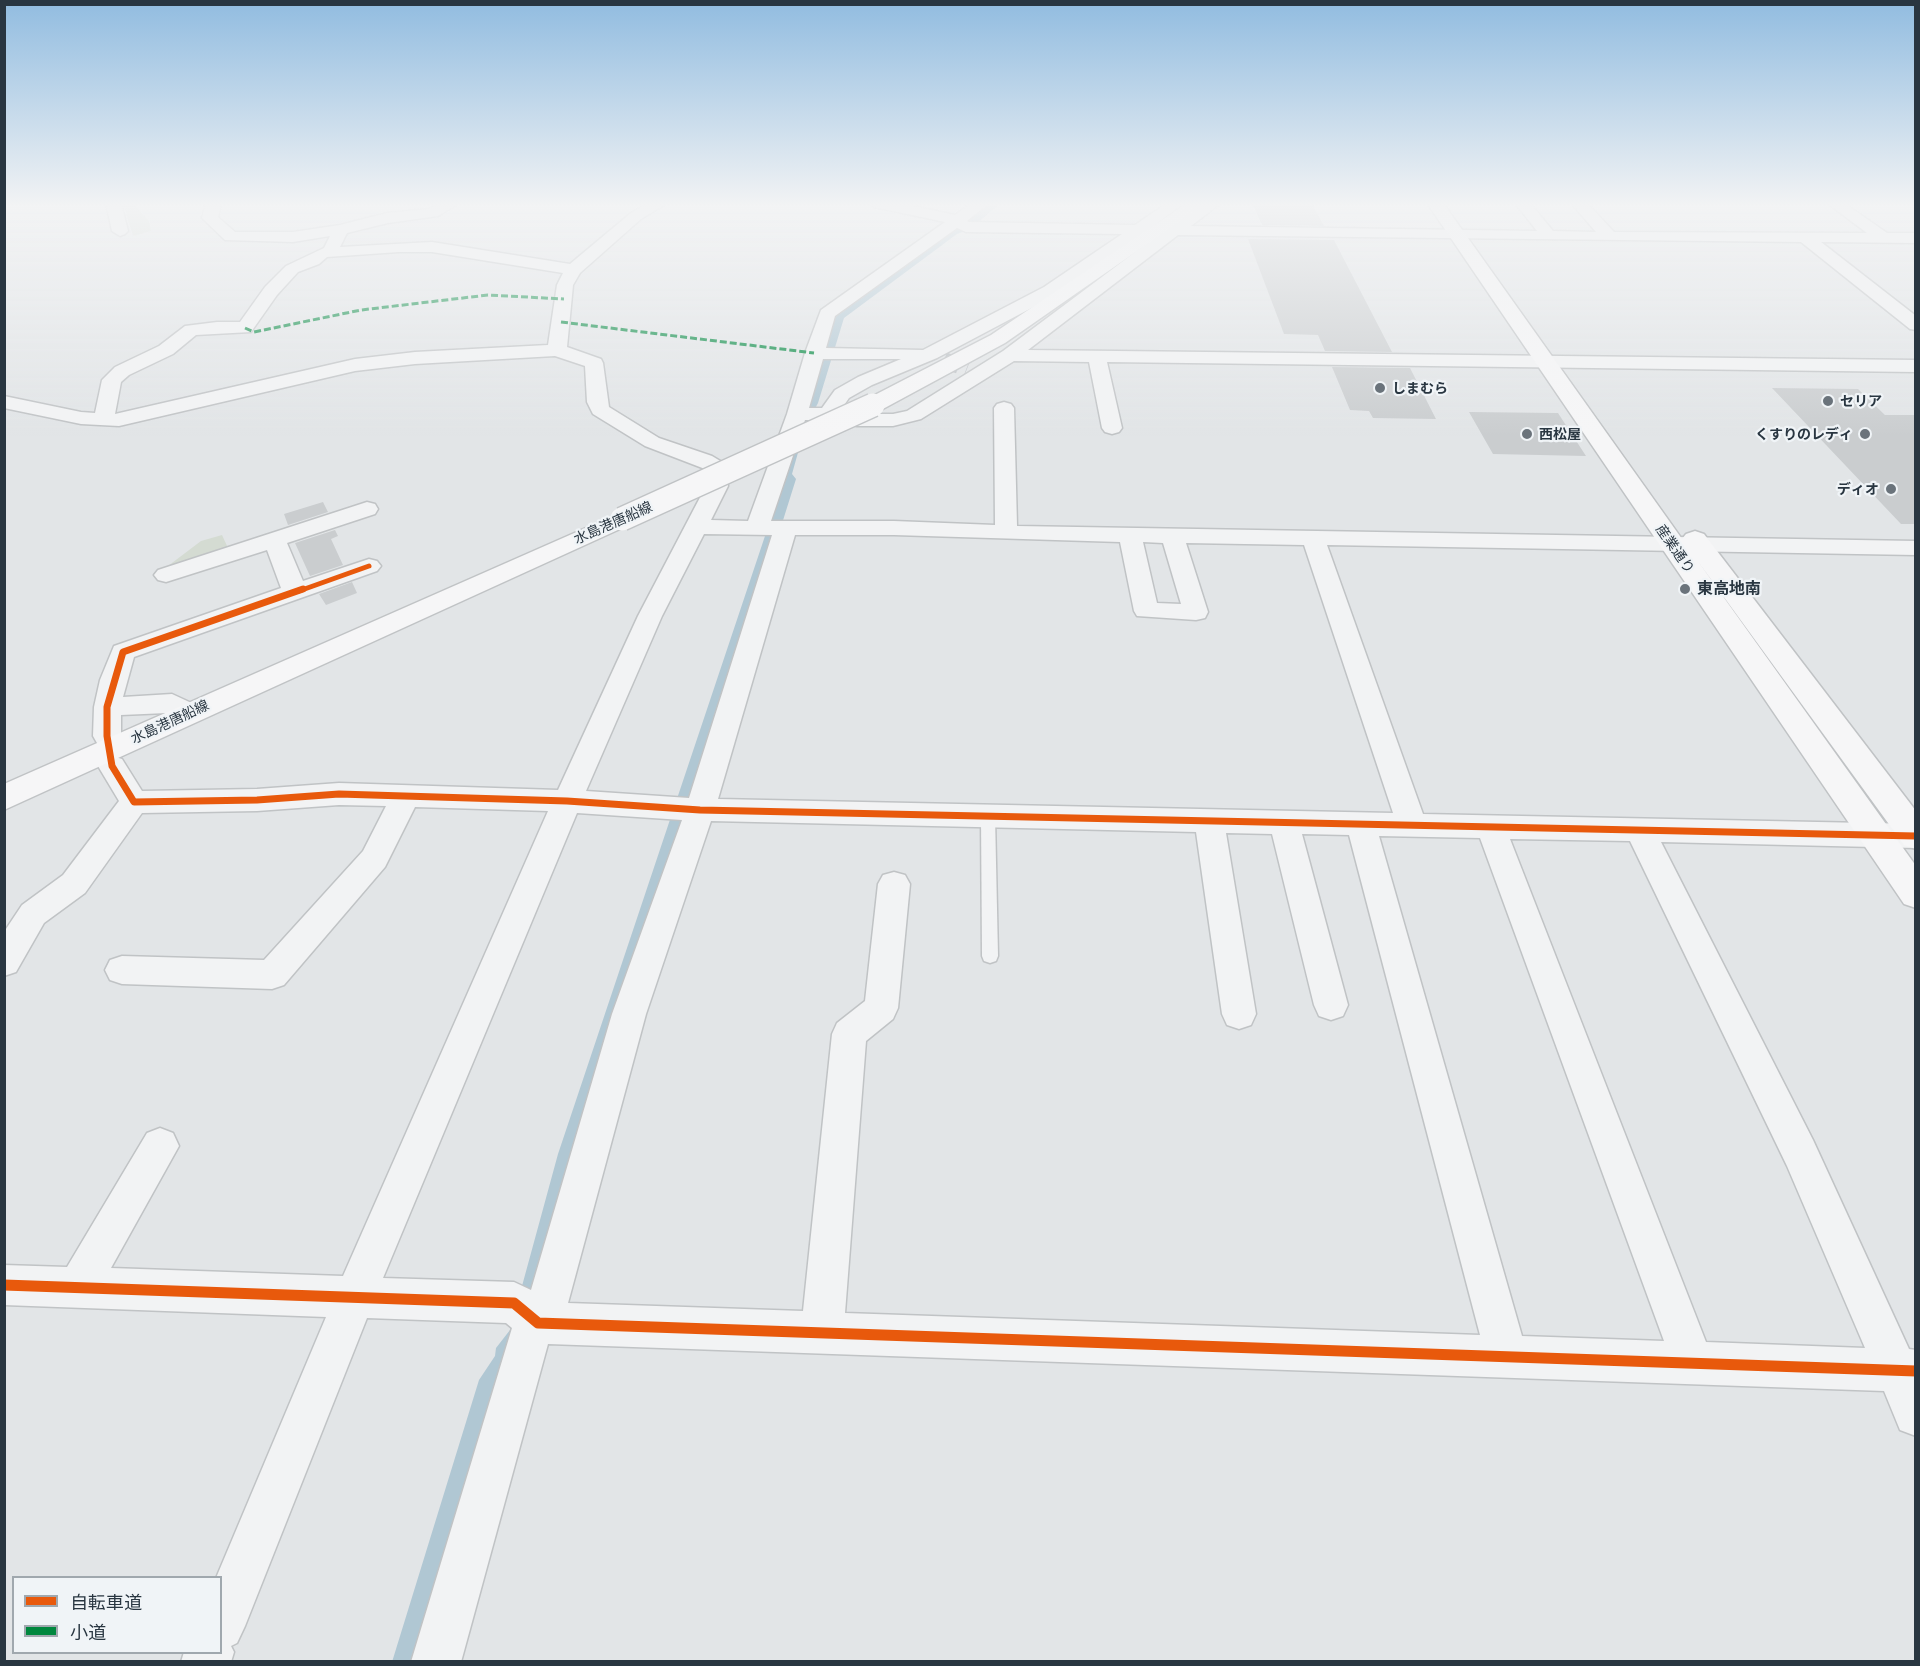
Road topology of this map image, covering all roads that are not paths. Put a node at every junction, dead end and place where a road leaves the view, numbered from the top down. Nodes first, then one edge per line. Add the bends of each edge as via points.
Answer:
1 (281, 281) edge
2 (567, 281) edge
3 (874, 281) edge
4 (1065, 281) edge
5 (1089, 281) edge
6 (1104, 281) edge
7 (1499, 281) edge
8 (1860, 281) edge
9 (1916, 325) edge
10 (557, 350) junction
11 (814, 353) junction
12 (1010, 355) junction
13 (937, 357) junction
14 (1097, 357) junction
15 (1555, 361) junction
16 (1916, 366) edge
17 (4, 402) edge
18 (1004, 408) dead end
19 (797, 414) junction
20 (828, 414) junction
21 (105, 420) junction
22 (1112, 428) dead end
23 (367, 509) dead end
24 (696, 527) junction
25 (772, 528) junction
26 (1006, 532) junction
27 (1130, 535) junction
28 (1172, 536) junction
29 (1313, 538) junction
30 (273, 539) junction
31 (1671, 544) junction
32 (1698, 544) junction
33 (1916, 548) edge
34 (369, 566) dead end
35 (166, 575) dead end
36 (295, 592) junction
37 (107, 707) junction
38 (188, 713) junction
39 (107, 736) dead end
40 (112, 766) dead end
41 (406, 796) junction
42 (4, 798) edge
43 (567, 801) junction
44 (134, 802) junction
45 (700, 810) junction
46 (988, 816) junction
47 (1209, 820) junction
48 (1284, 822) junction
49 (1361, 824) junction
50 (1412, 825) junction
51 (1491, 827) junction
52 (1640, 830) junction
53 (1874, 835) junction
54 (1916, 836) edge
55 (894, 884) dead end
56 (1916, 894) edge
57 (990, 956) dead end
58 (4, 962) edge
59 (122, 970) dead end
60 (1331, 1005) dead end
61 (1239, 1014) dead end
62 (160, 1146) dead end
63 (4, 1286) edge
64 (78, 1287) junction
65 (356, 1296) junction
66 (538, 1323) junction
67 (822, 1333) junction
68 (1507, 1357) junction
69 (1693, 1363) junction
70 (1905, 1371) edge
71 (1916, 1414) edge
72 (222, 1621) edge
73 (436, 1662) edge

1 - 21 street via 245,328 191,330 166,350 122,371 112,380
2 - 10 street
3 - 11 street via 827,314
4 - 13 street
5 - 38 street, 水島港唐船線, bridge via 998,339 873,405
6 - 12 street
7 - 15 street, 産業通り
8 - 9 street
10 - 21 street via 355,365 119,420
10 - 24 street via 594,363 600,410 652,442 715,466 717,486
11 - 13 street
11 - 19 street
12 - 14 street
12 - 20 street via 974,372 914,414 893,420 857,420
13 - 20 street via 865,381 842,394
14 - 15 street
14 - 22 street
15 - 16 street
15 - 31 street, 産業通り
15 - 32 street, 産業通り
17 - 21 street
18 - 26 street
19 - 20 street
19 - 25 street
23 - 30 street
24 - 25 street
24 - 43 street via 650,616
25 - 26 street
25 - 45 street
26 - 27 street
27 - 28 street
27 - 28 street via 1146,611 1196,612
28 - 29 street
29 - 31 street
29 - 50 street
30 - 35 street
30 - 36 street
31 - 32 street
31 - 53 street, 産業通り
32 - 33 street
32 - 54 street, 産業通り
34 - 36 street
36 - 37 street via 123,652
37 - 38 street via 172,703
37 - 39 street
38 - 42 street, 水島港唐船線
40 - 44 street
41 - 43 street
41 - 44 street via 339,794
41 - 59 street via 374,860 272,975
43 - 45 street
43 - 65 street
44 - 58 street via 74,884 33,914
45 - 46 street
45 - 66 street via 630,1014 548,1302
46 - 47 street
46 - 57 lane
47 - 48 street
47 - 61 street
48 - 49 street
48 - 60 street
49 - 50 street
49 - 68 street
50 - 51 street
51 - 52 street
51 - 69 street
52 - 53 street
52 - 70 street
53 - 54 street
53 - 56 street, 産業通り
55 - 67 street via 881,1008 849,1034
62 - 64 street
63 - 64 street
64 - 65 street
65 - 66 street via 514,1303
65 - 72 street
66 - 67 street
66 - 73 street via 529,1337
67 - 68 street
68 - 69 street
69 - 70 street
70 - 71 street

